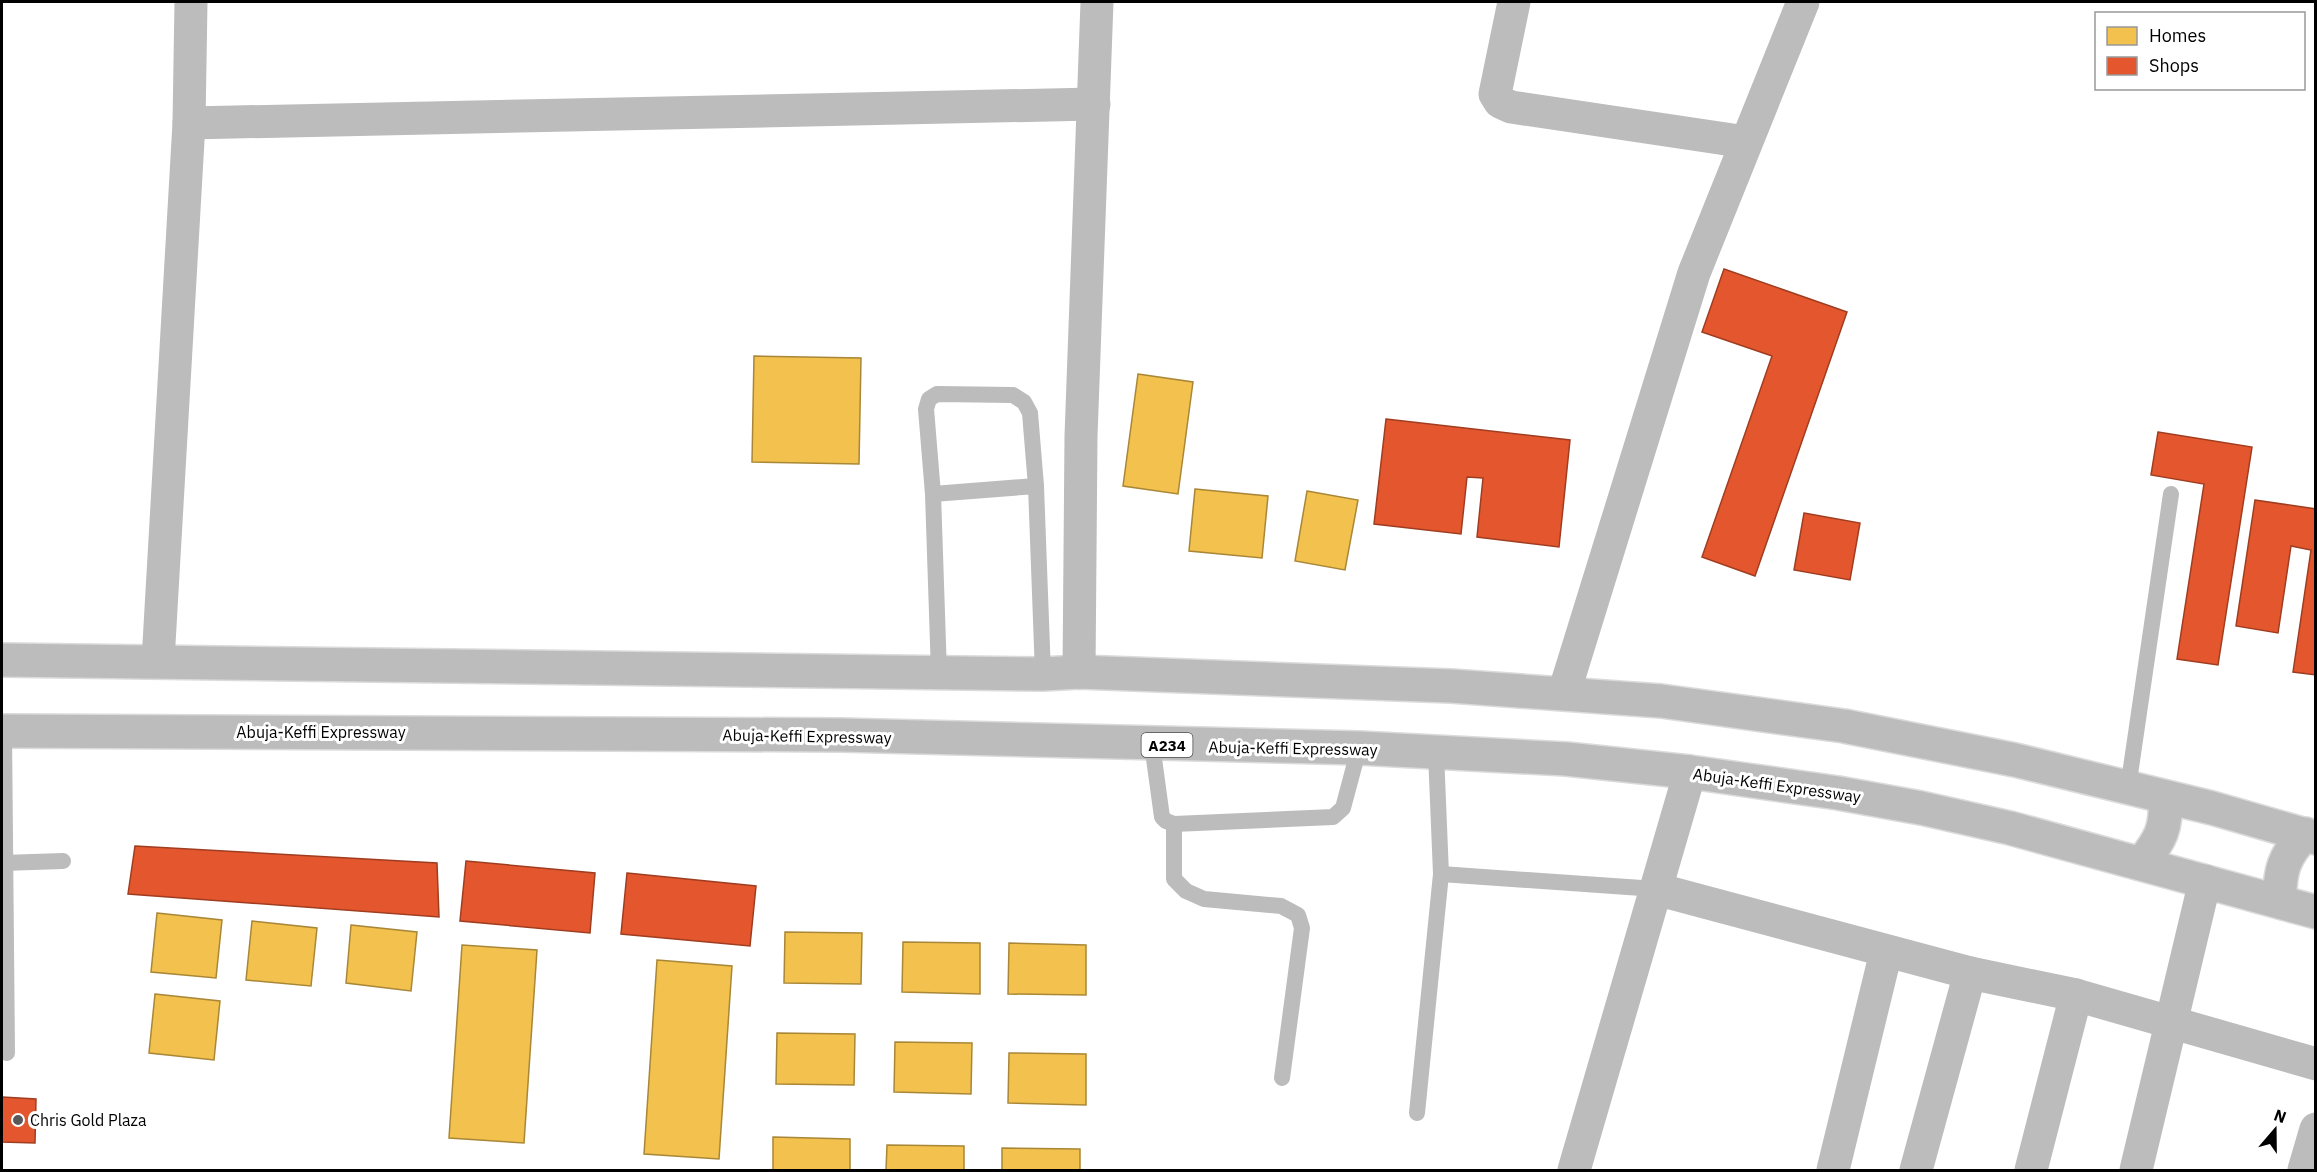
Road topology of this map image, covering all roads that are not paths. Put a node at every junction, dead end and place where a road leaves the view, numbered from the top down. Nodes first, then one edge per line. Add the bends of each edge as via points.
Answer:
1 (191, 2) edge
2 (1098, 2) edge
3 (1514, 2) edge
4 (1798, 3) edge
5 (1094, 104) junction
6 (189, 123) junction
7 (1746, 142) junction
8 (1036, 486) junction
9 (2171, 494) dead end
10 (933, 495) junction
11 (2, 660) edge
12 (158, 662) junction
13 (1079, 672) junction
14 (939, 673) junction
15 (1043, 674) junction
16 (1564, 693) junction
17 (3, 731) edge
18 (1152, 744) junction
19 (1359, 748) junction
20 (1436, 753) junction
21 (1690, 772) junction
22 (2128, 788) junction
23 (2165, 796) junction
24 (1174, 824) junction
25 (2310, 836) edge
26 (63, 861) dead end
27 (4, 863) edge
28 (2142, 863) junction
29 (1441, 874) junction
30 (2205, 881) junction
31 (1656, 889) junction
32 (2280, 902) junction
33 (2316, 912) edge
34 (1886, 952) junction
35 (1970, 973) junction
36 (2076, 996) junction
37 (2172, 1022) junction
38 (7, 1053) dead end
39 (2316, 1064) edge
40 (1282, 1078) dead end
41 (1417, 1113) dead end
42 (2316, 1129) edge
43 (1574, 1170) edge
44 (1833, 1170) edge
45 (1916, 1170) edge
46 (2031, 1170) edge
47 (2136, 1170) edge
48 (2304, 1170) edge

1 - 6 main road
2 - 5 main road
3 - 7 main road via 1495,94 1500,102 1511,107
4 - 7 main road
5 - 6 main road
5 - 13 main road via 1081,436
6 - 12 main road
7 - 16 main road via 1694,273
8 - 10 lane
8 - 10 lane via 1030,413 1024,402 1013,395 937,394 929,399 926,409
8 - 15 lane
9 - 22 lane
10 - 14 lane
11 - 12 main road
12 - 14 main road
13 - 15 main road
13 - 16 main road
14 - 15 main road
16 - 22 main road via 1661,701 1844,726 2015,760
17 - 18 main road, Abuja-Keffi Expressway / A234 via 841,735
17 - 27 lane
18 - 19 main road, Abuja-Keffi Expressway / A234
18 - 24 lane via 1162,817
19 - 20 main road, Abuja-Keffi Expressway / A234
19 - 24 lane via 1343,808 1333,817
20 - 21 main road, Abuja-Keffi Expressway / A234 via 1566,759
20 - 29 lane
21 - 28 main road, Abuja-Keffi Expressway / A234 via 1921,808
21 - 31 main road
22 - 23 main road
23 - 25 main road
23 - 28 main road via 2167,818 2163,834
24 - 40 lane via 1174,879 1186,891 1204,899 1281,906 1298,915 1302,928
25 - 32 main road via 2291,848 2282,873
26 - 27 lane
27 - 38 lane
28 - 30 main road, Abuja-Keffi Expressway / A234
29 - 31 lane
29 - 41 lane
30 - 32 main road, Abuja-Keffi Expressway / A234
30 - 37 main road
31 - 34 main road
31 - 43 main road
32 - 33 main road, Abuja-Keffi Expressway / A234
34 - 35 main road
34 - 44 main road
35 - 36 main road
35 - 45 main road
36 - 37 main road
36 - 46 main road
37 - 39 main road
37 - 47 main road
42 - 48 main road

